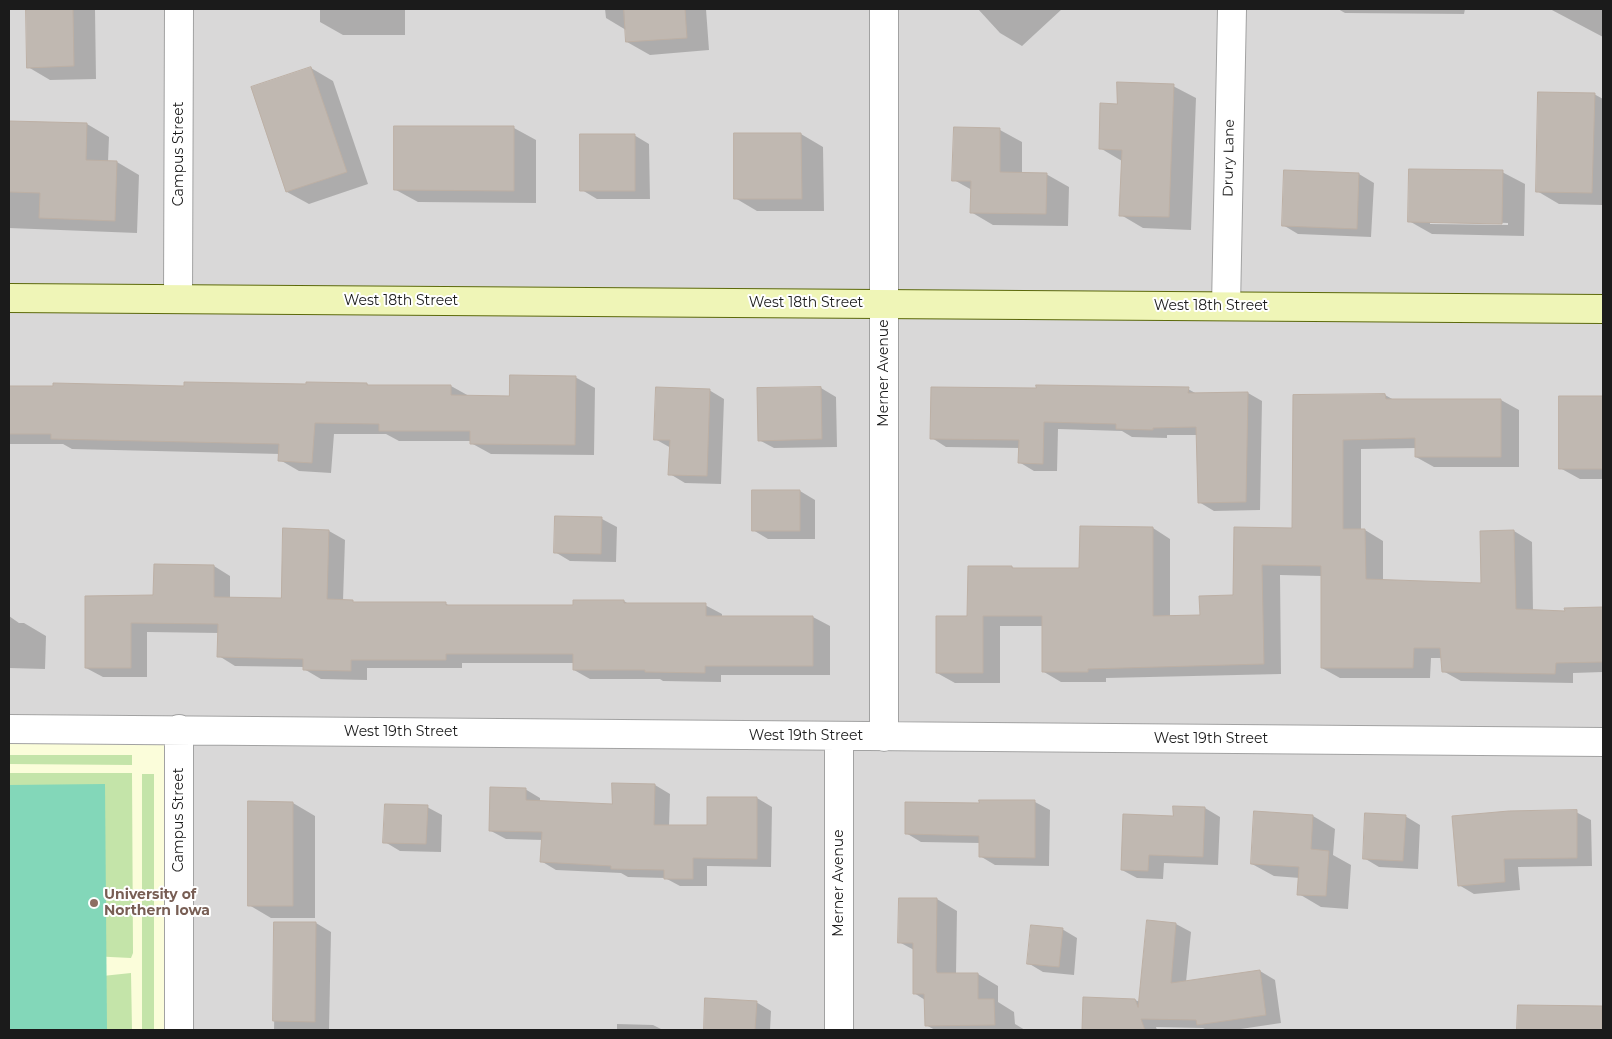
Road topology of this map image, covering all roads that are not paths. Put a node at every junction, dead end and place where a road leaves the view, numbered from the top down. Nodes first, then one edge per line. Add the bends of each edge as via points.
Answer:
1 (179, 9) edge
2 (884, 9) edge
3 (1232, 9) edge
4 (9, 298) edge
5 (178, 299) junction
6 (884, 304) junction
7 (1226, 306) junction
8 (1603, 309) edge
9 (9, 729) edge
10 (179, 729) junction
11 (839, 736) junction
12 (884, 737) junction
13 (1603, 742) edge
14 (179, 1030) edge
15 (839, 1030) edge

1 - 5 street, Campus Street
2 - 6 street, Merner Avenue
3 - 7 street, Drury Lane
4 - 5 main road, West 18th Street
5 - 6 main road, West 18th Street
6 - 7 main road, West 18th Street
6 - 12 street, Merner Avenue
7 - 8 main road, West 18th Street
9 - 10 street, West 19th Street
10 - 11 street, West 19th Street
10 - 14 street, Campus Street
11 - 12 street, West 19th Street
11 - 15 street, Merner Avenue
12 - 13 street, West 19th Street

